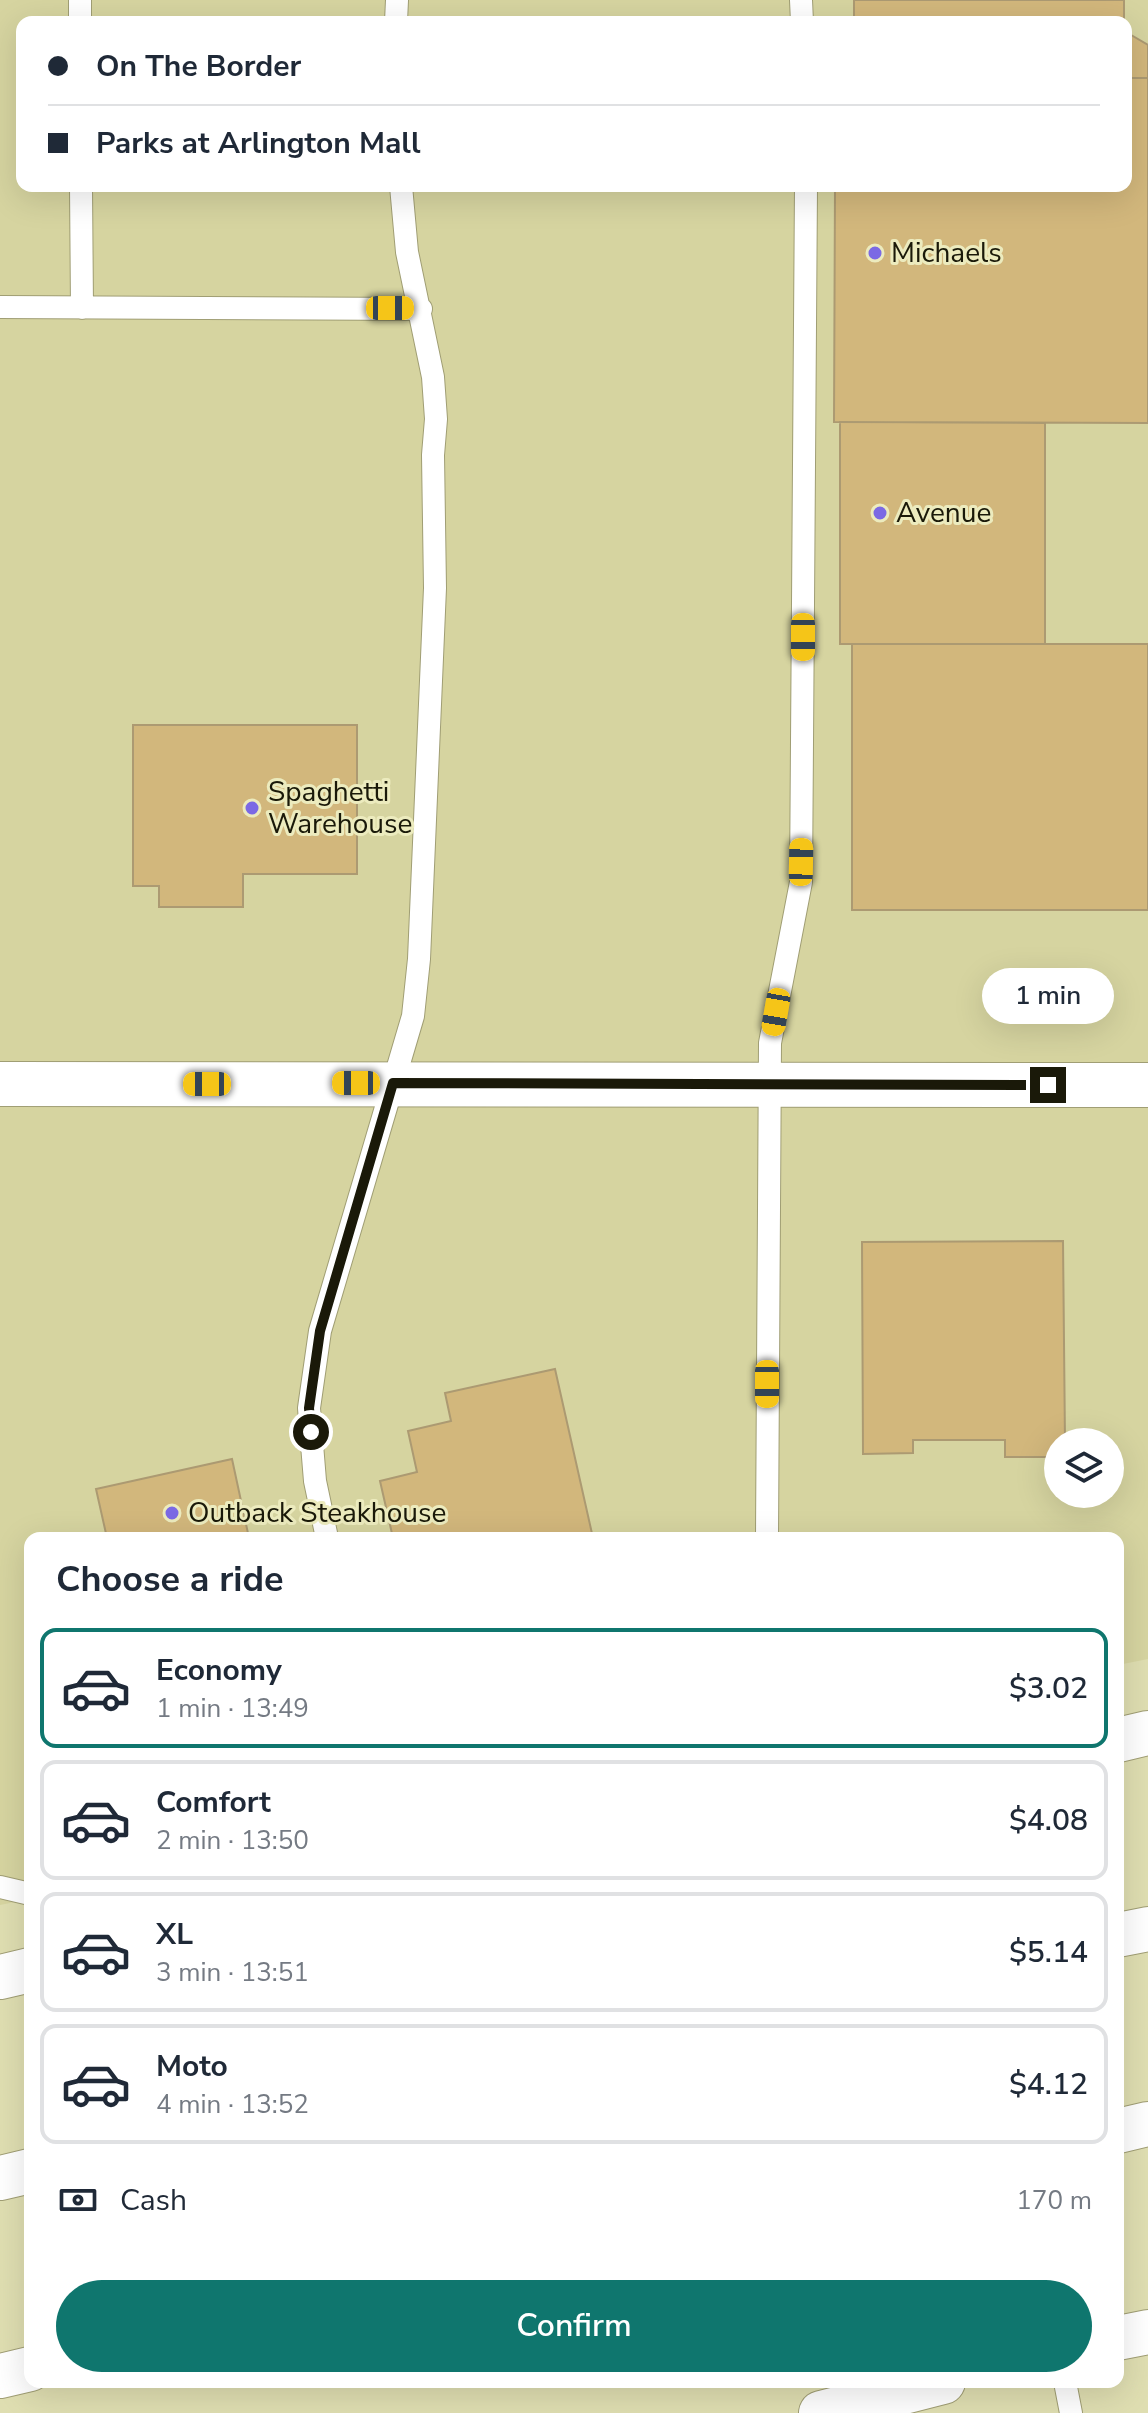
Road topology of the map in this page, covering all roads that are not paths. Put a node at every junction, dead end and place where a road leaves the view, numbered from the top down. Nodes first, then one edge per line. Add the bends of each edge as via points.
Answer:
1 (81, 192) edge
2 (402, 192) edge
3 (806, 192) edge
4 (0, 307) edge
5 (82, 308) junction
6 (421, 309) junction
7 (393, 1083) junction
8 (0, 1084) edge
9 (770, 1085) junction
10 (1148, 1085) edge
11 (326, 1532) edge
12 (767, 1532) edge
13 (1148, 1733) edge
14 (1124, 1739) edge
15 (0, 1887) edge
16 (24, 1893) edge
17 (1148, 1929) edge
18 (1124, 1934) edge
19 (24, 1971) edge
20 (0, 1977) edge
21 (1148, 2124) edge
22 (1124, 2130) edge
23 (24, 2172) edge
24 (0, 2178) edge
25 (1148, 2332) edge
26 (1124, 2337) edge
27 (24, 2370) edge
28 (0, 2376) edge
29 (919, 2388) edge
30 (1066, 2388) edge
31 (821, 2413) edge
32 (1071, 2413) edge

1 - 5 lane
2 - 6 lane via 407,252
3 - 9 lane via 801,882 770,1043
4 - 5 lane
5 - 6 lane
6 - 7 lane via 436,419 435,588 419,959 413,1016
7 - 8 main road
7 - 9 main road
7 - 11 lane via 320,1331 309,1408
9 - 10 main road
9 - 12 lane
13 - 14 main road
15 - 16 lane
17 - 18 main road
19 - 20 main road
21 - 22 main road
23 - 24 main road
25 - 26 main road
27 - 28 main road
29 - 31 main road
30 - 32 lane

